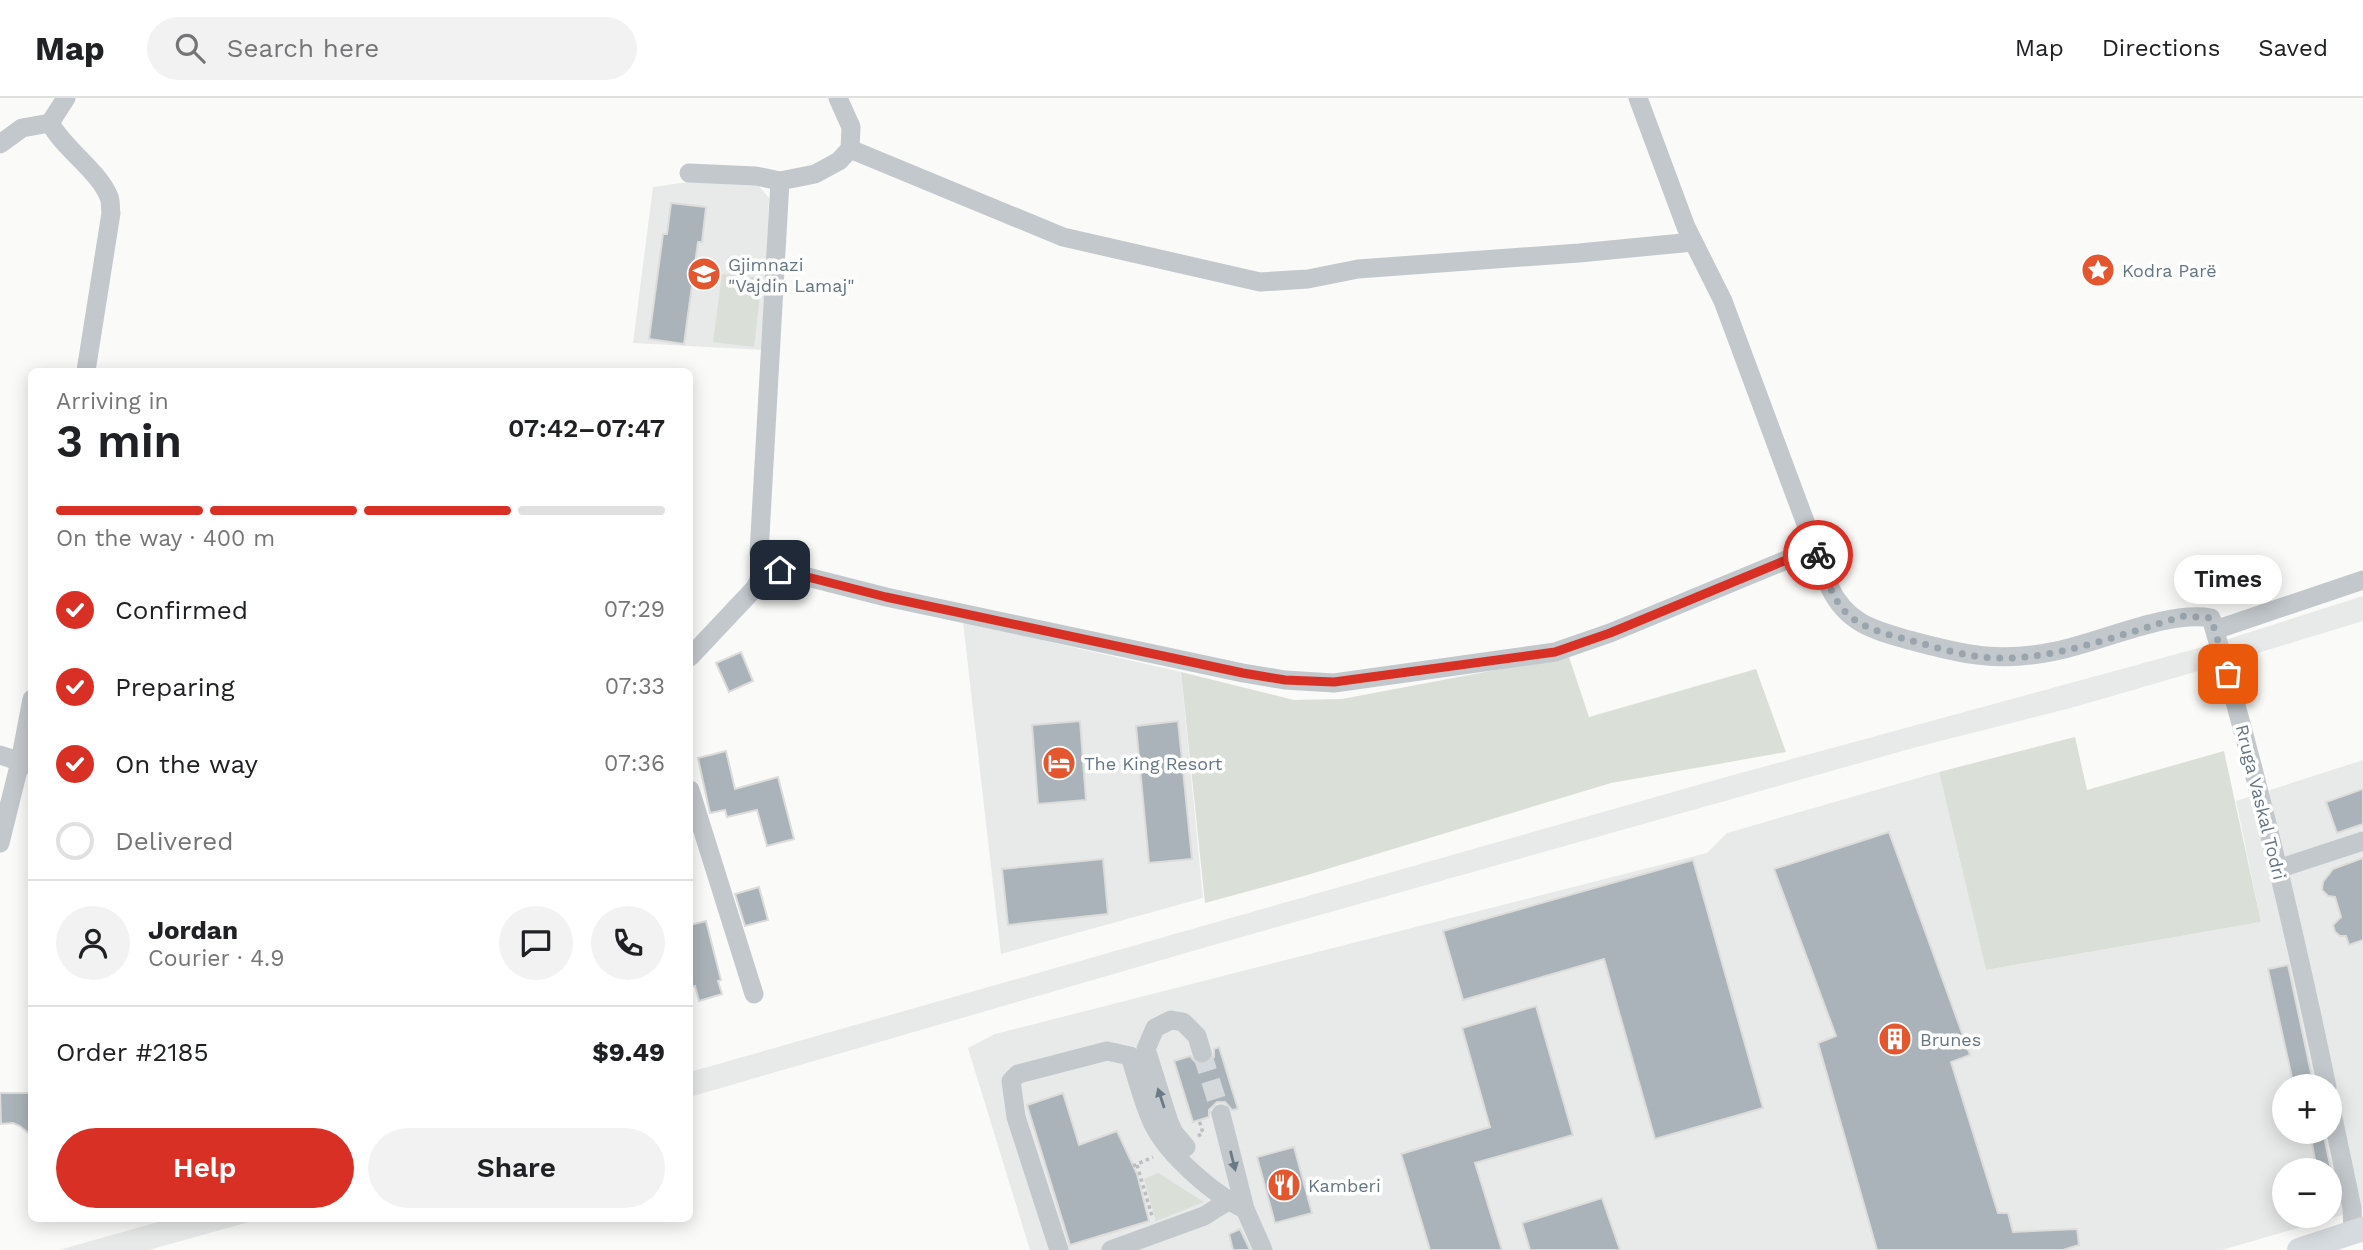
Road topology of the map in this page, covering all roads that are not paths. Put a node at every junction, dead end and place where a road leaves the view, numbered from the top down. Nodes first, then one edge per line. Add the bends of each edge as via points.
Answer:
1 (66, 98) edge
2 (838, 98) edge
3 (1638, 98) edge
4 (50, 122) junction
5 (0, 144) edge
6 (850, 149) junction
7 (689, 173) dead end
8 (780, 181) junction
9 (1693, 242) junction
10 (86, 368) edge
11 (1815, 548) junction
12 (764, 569) junction
13 (2363, 580) edge
14 (2215, 630) junction
15 (693, 654) edge
16 (28, 742) edge
17 (0, 755) edge
18 (26, 764) edge
19 (693, 800) edge
20 (2363, 841) edge
21 (0, 844) edge
22 (2278, 869) junction
23 (754, 994) dead end
24 (1202, 1053) tunnel mouth
25 (2324, 1074) edge
26 (1221, 1114) tunnel mouth
27 (2338, 1144) edge
28 (1236, 1205) junction
29 (2358, 1231) edge
30 (1059, 1250) edge
31 (1111, 1250) edge
32 (1263, 1250) edge
33 (2299, 1250) edge

1 - 4 street
2 - 6 street via 851,127
3 - 9 street
4 - 5 street via 22,128
4 - 10 street via 109,197 111,213
6 - 8 street via 815,174
6 - 9 street via 1063,237 1260,282 1357,269
7 - 8 street
8 - 12 street via 759,553
9 - 11 street via 1723,301
11 - 12 street via 1555,652 1334,682 1243,673
11 - 14 street via 1834,596 1853,618 1887,634 1956,652 2000,658 2040,654 2184,616 2211,618
12 - 15 street via 755,588
13 - 14 street
14 - 22 street, Rruga Vaskal Todri
16 - 18 street
17 - 18 street
18 - 21 street
19 - 23 street
20 - 22 street
22 - 25 street, Rruga Vaskal Todri
28 -> 24 street via 1174,1133 1146,1049 1156,1028 1171,1020 1183,1022 1196,1036
26 -> 28 street
27 - 29 street
28 - 30 street via 1175,1155 1153,1125 1130,1056 1107,1051 1018,1074 1011,1081 1017,1117
28 - 31 street
28 - 32 street
29 - 33 main road

